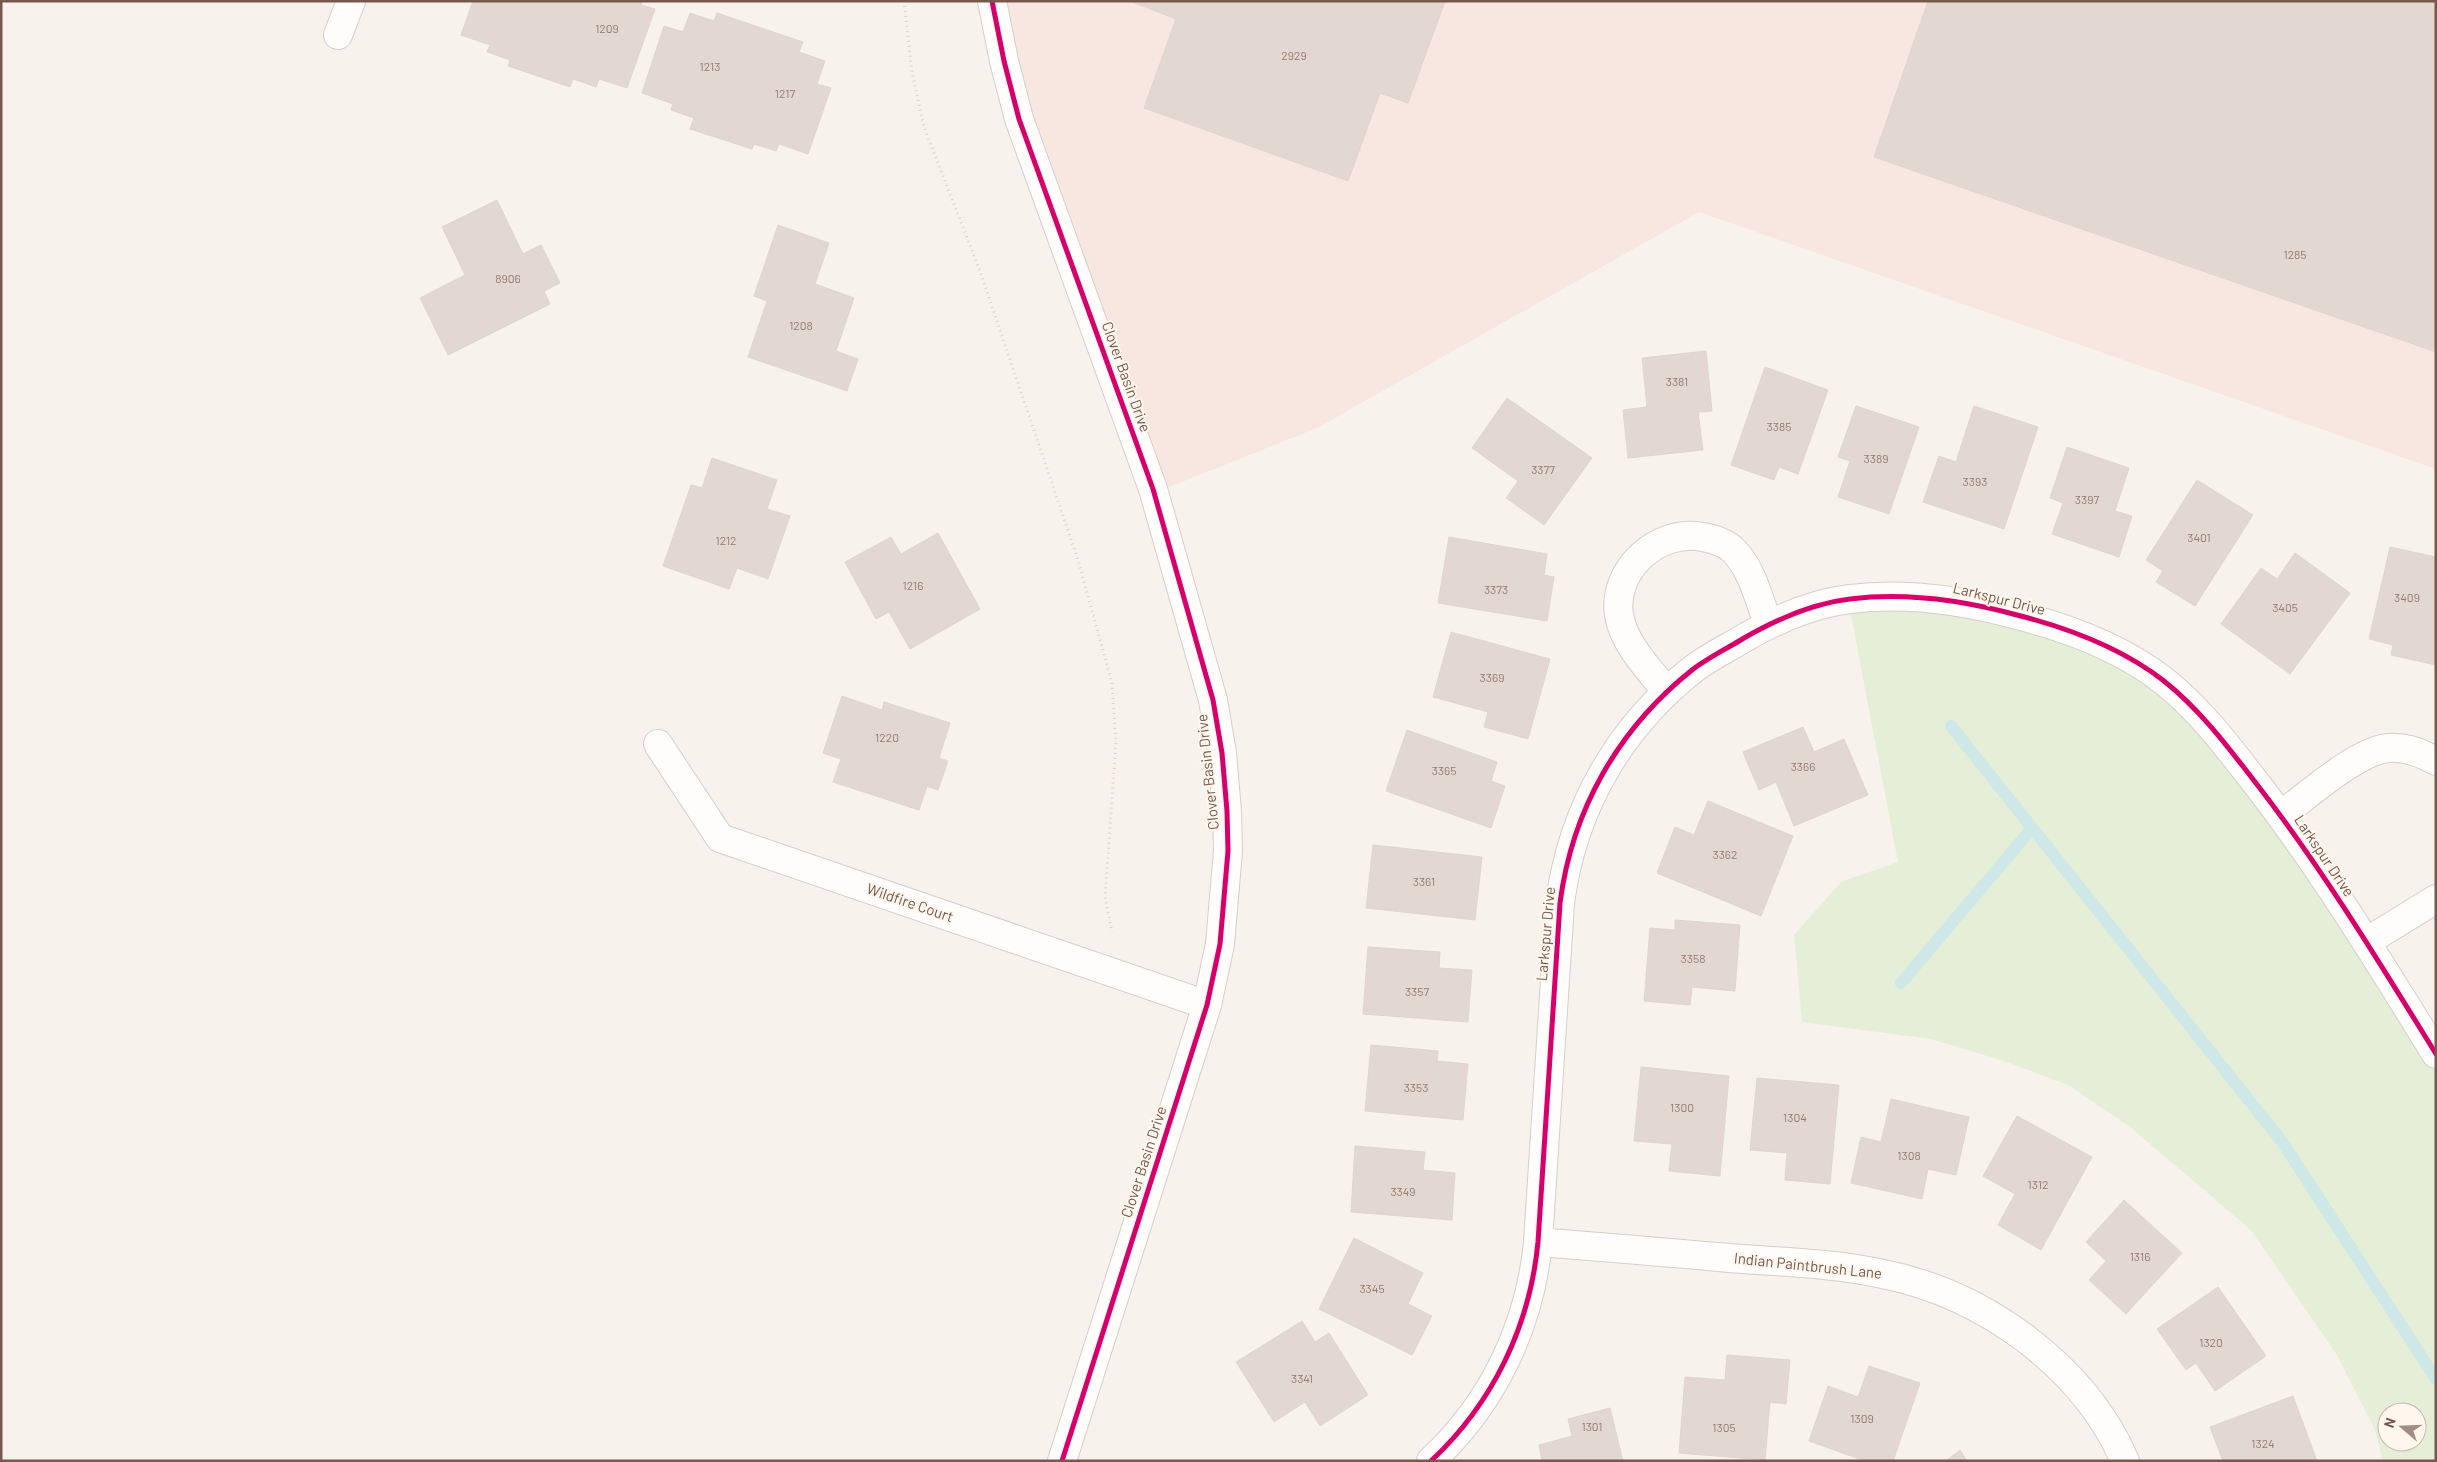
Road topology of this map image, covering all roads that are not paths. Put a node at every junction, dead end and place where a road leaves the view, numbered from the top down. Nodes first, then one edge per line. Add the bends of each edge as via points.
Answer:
1 (350, 1) edge
2 (992, 1) edge
3 (338, 35) dead end
4 (1768, 623) junction
5 (1667, 692) junction
6 (658, 744) dead end
7 (2436, 761) edge
8 (2281, 814) junction
9 (2436, 899) edge
10 (2366, 942) junction
11 (1207, 1005) junction
12 (2436, 1054) edge
13 (1538, 1242) junction
14 (1062, 1461) edge
15 (1431, 1461) edge
16 (2126, 1461) edge

1 - 3 street
2 - 11 street, Clover Basin Drive via 1020,119 1153,489 1214,700 1222,753 1228,851 1220,944
4 - 5 street, Larkspur Drive via 1694,669
4 - 5 street via 1746,568 1734,551 1718,541 1698,536 1675,536 1657,543 1646,551 1629,573 1619,599 1619,614 1634,648
4 - 8 street, Larkspur Drive via 1802,610 1848,599 1908,596 1939,598 2000,610 2068,631 2132,660 2176,691 2206,720
5 - 13 street, Larkspur Drive via 1625,737 1599,777 1567,860 1560,903
6 - 11 street, Wildfire Court via 720,838
7 - 8 street via 2403,749 2373,752
8 - 10 street, Larkspur Drive
9 - 10 street
10 - 12 street, Larkspur Drive
11 - 14 street, Clover Basin Drive
13 - 15 street, Larkspur Drive via 1529,1299 1508,1358 1478,1408
13 - 16 street, Indian Paintbrush Lane via 1833,1266 1883,1274 1931,1288 1976,1308 2039,1350 2093,1403

